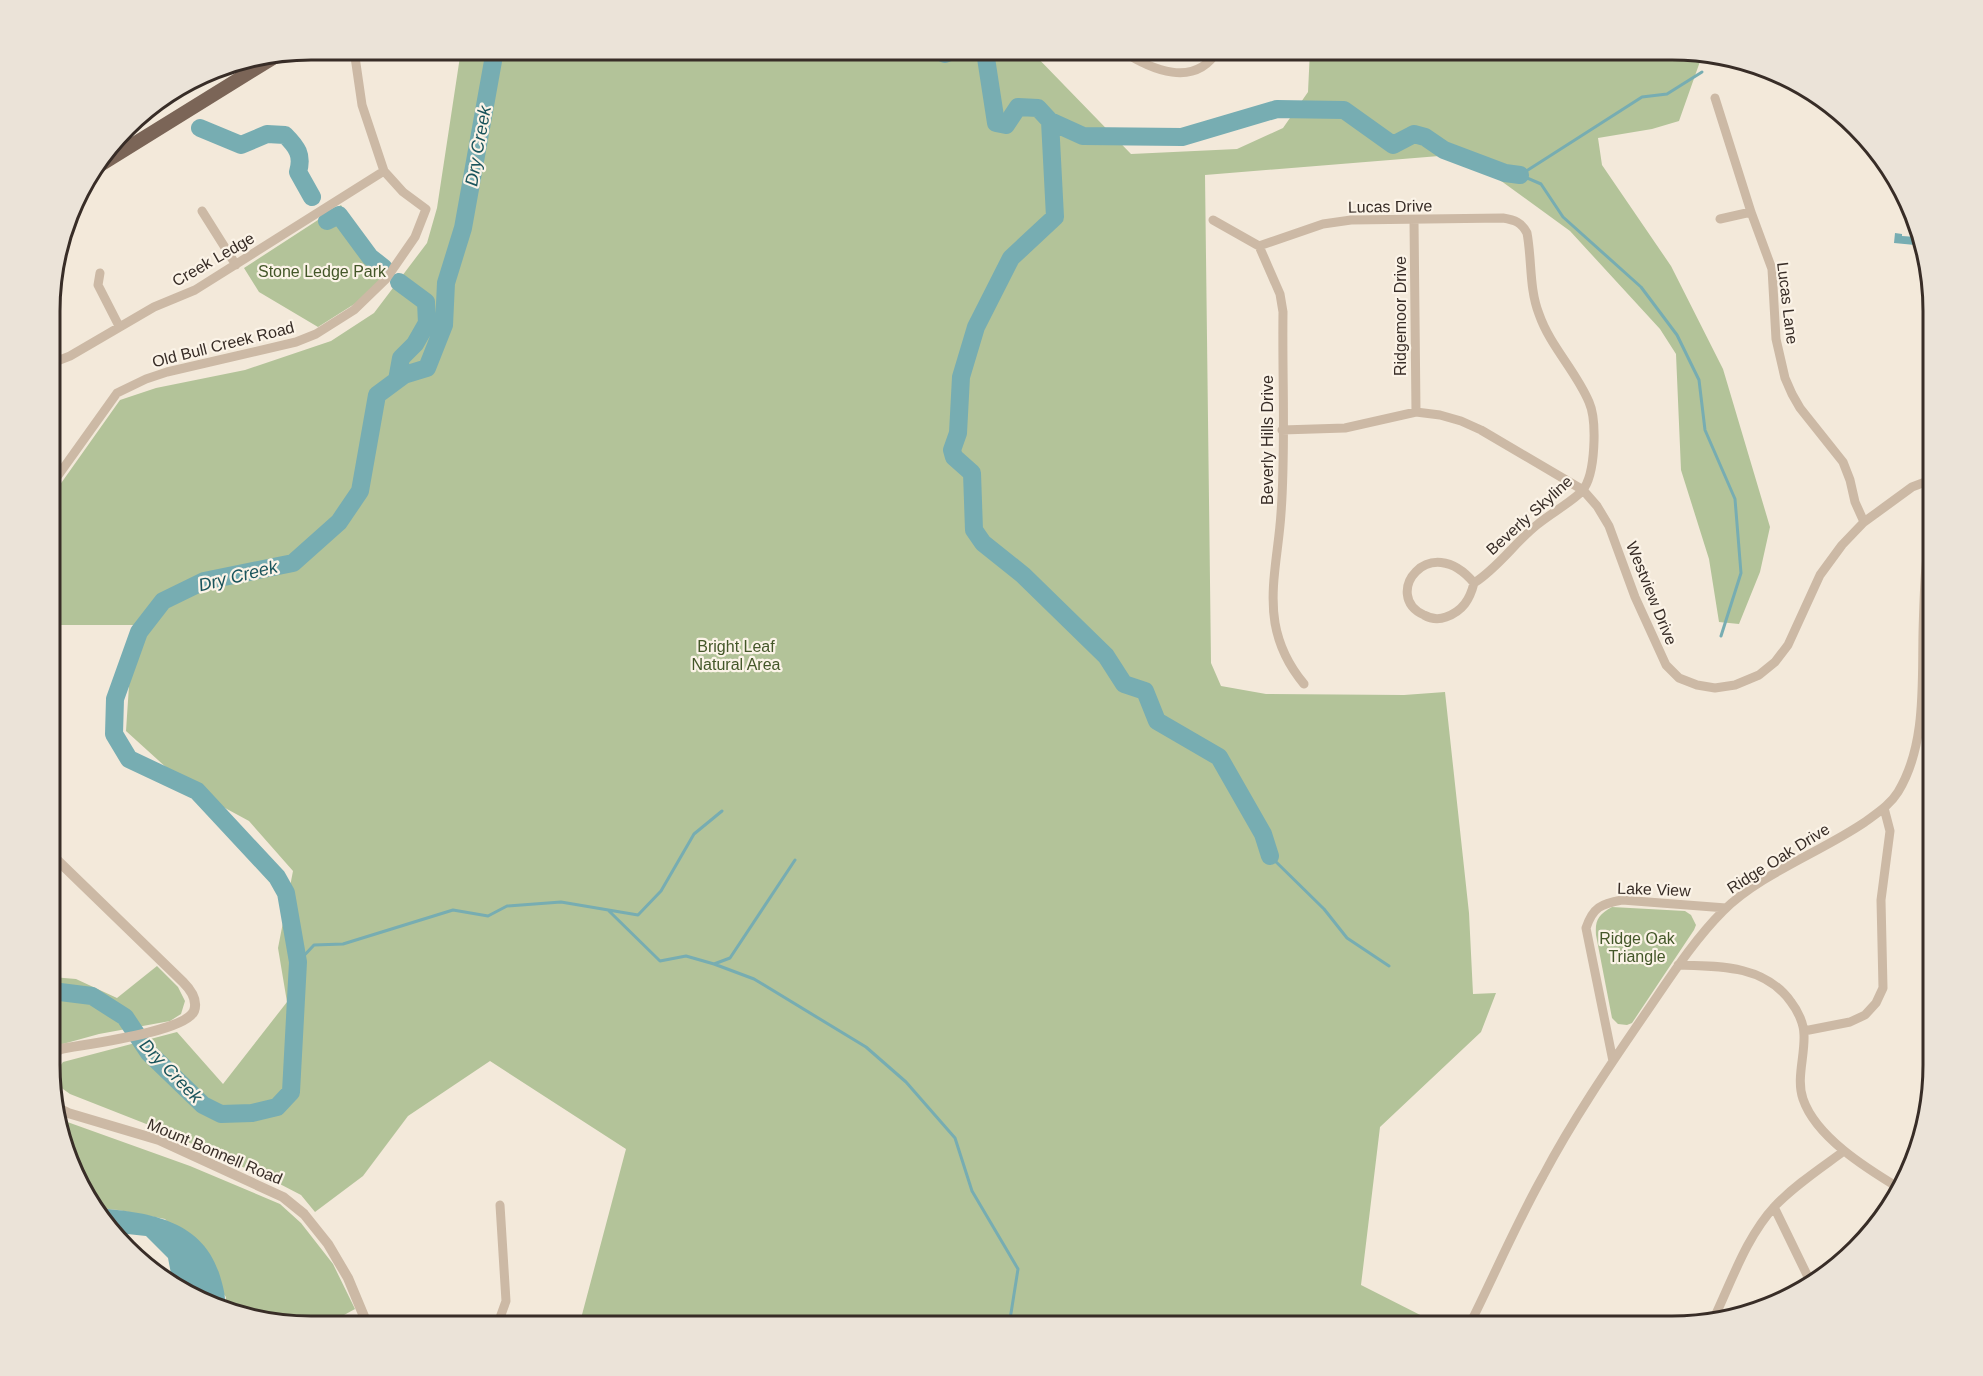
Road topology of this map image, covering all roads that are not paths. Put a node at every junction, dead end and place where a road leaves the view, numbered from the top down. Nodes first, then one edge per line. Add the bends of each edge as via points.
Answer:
1 (355, 60) edge
2 (1137, 60) edge
3 (1212, 60) edge
4 (263, 65) edge
5 (1715, 98) dead end
6 (113, 157) edge
7 (384, 171) junction
8 (202, 210) dead end
9 (1751, 212) junction
10 (1720, 219) dead end
11 (1213, 220) dead end
12 (1414, 220) junction
13 (1523, 225) joint
14 (1259, 246) junction
15 (236, 266) junction
16 (100, 273) dead end
17 (119, 326) junction
18 (60, 360) edge
19 (1416, 412) junction
20 (1282, 430) junction
21 (60, 473) edge
22 (1923, 483) edge
23 (1583, 490) junction
24 (1864, 522) junction
25 (1474, 583) junction
26 (1304, 684) dead end
27 (1923, 694) edge
28 (1884, 808) junction
29 (60, 863) edge
30 (1726, 908) junction
31 (1678, 965) junction
32 (1804, 1032) junction
33 (60, 1050) edge
34 (1613, 1061) junction
35 (64, 1111) edge
36 (1844, 1150) junction
37 (1893, 1184) edge
38 (500, 1204) dead end
39 (1774, 1207) junction
40 (1808, 1276) edge
41 (1717, 1312) edge
42 (364, 1316) edge
43 (501, 1316) edge
44 (1474, 1316) edge

1 - 7 street via 362,105
2 - 3 street via 1179,73 1194,72
4 - 6 main road
5 - 9 street, Lucas Lane
7 - 15 street, Creek Ledge
7 - 21 street, Old Bull Creek Road via 426,208 415,237 386,279 354,310 296,342 167,372 117,393
8 - 15 street
9 - 10 street
9 - 24 street, Lucas Lane via 1772,269 1776,339 1785,378 1800,408 1843,462
11 - 14 street
12 - 13 street, Lucas Drive via 1503,218
12 - 14 street, Lucas Drive via 1323,224
12 - 19 street, Ridgemoor Drive
13 - 23 street, Beverly Skyline via 1538,314 1590,402 1594,446
14 - 20 street, Beverly Hills Drive via 1280,294 1283,312
15 - 17 street, Creek Ledge
16 - 17 street via 98,285
17 - 18 street, Creek Ledge
19 - 20 street, Westview Drive via 1345,428
19 - 23 street, Westview Drive via 1461,421
20 - 26 street, Beverly Hills Drive via 1275,623 1292,670
22 - 24 street, Westview Drive
23 - 24 street, Westview Drive via 1609,526 1666,665 1679,678 1715,688 1759,675 1775,662 1788,645 1820,575
23 - 25 street, Beverly Skyline via 1537,525
25 - 25 street, Beverly Skyline via 1449,562 1434,561 1410,577 1406,590 1410,604 1420,614 1445,618 1464,607
27 - 28 street, Ridge Oak Drive via 1909,767 1897,793
28 - 30 street, Ridge Oak Drive via 1852,831 1751,888
28 - 32 street via 1890,831 1881,900 1883,988 1876,1004 1865,1015
29 - 33 street via 191,990 195,1004 189,1018 180,1023
30 - 31 street, Ridge Oak Drive
30 - 34 street, Lake View via 1622,900 1595,909 1586,928
31 - 32 street via 1731,968 1752,972 1773,983 1797,1010
31 - 34 street, Ridge Oak Drive
32 - 36 street via 1802,1097 1809,1113
34 - 44 street, Ridge Oak Drive via 1543,1176
35 - 42 street, Mount Bonnell Road via 159,1140 282,1197 304,1214 328,1244
36 - 37 street
36 - 39 street
38 - 43 street via 506,1301
39 - 40 street
39 - 41 street via 1751,1239

